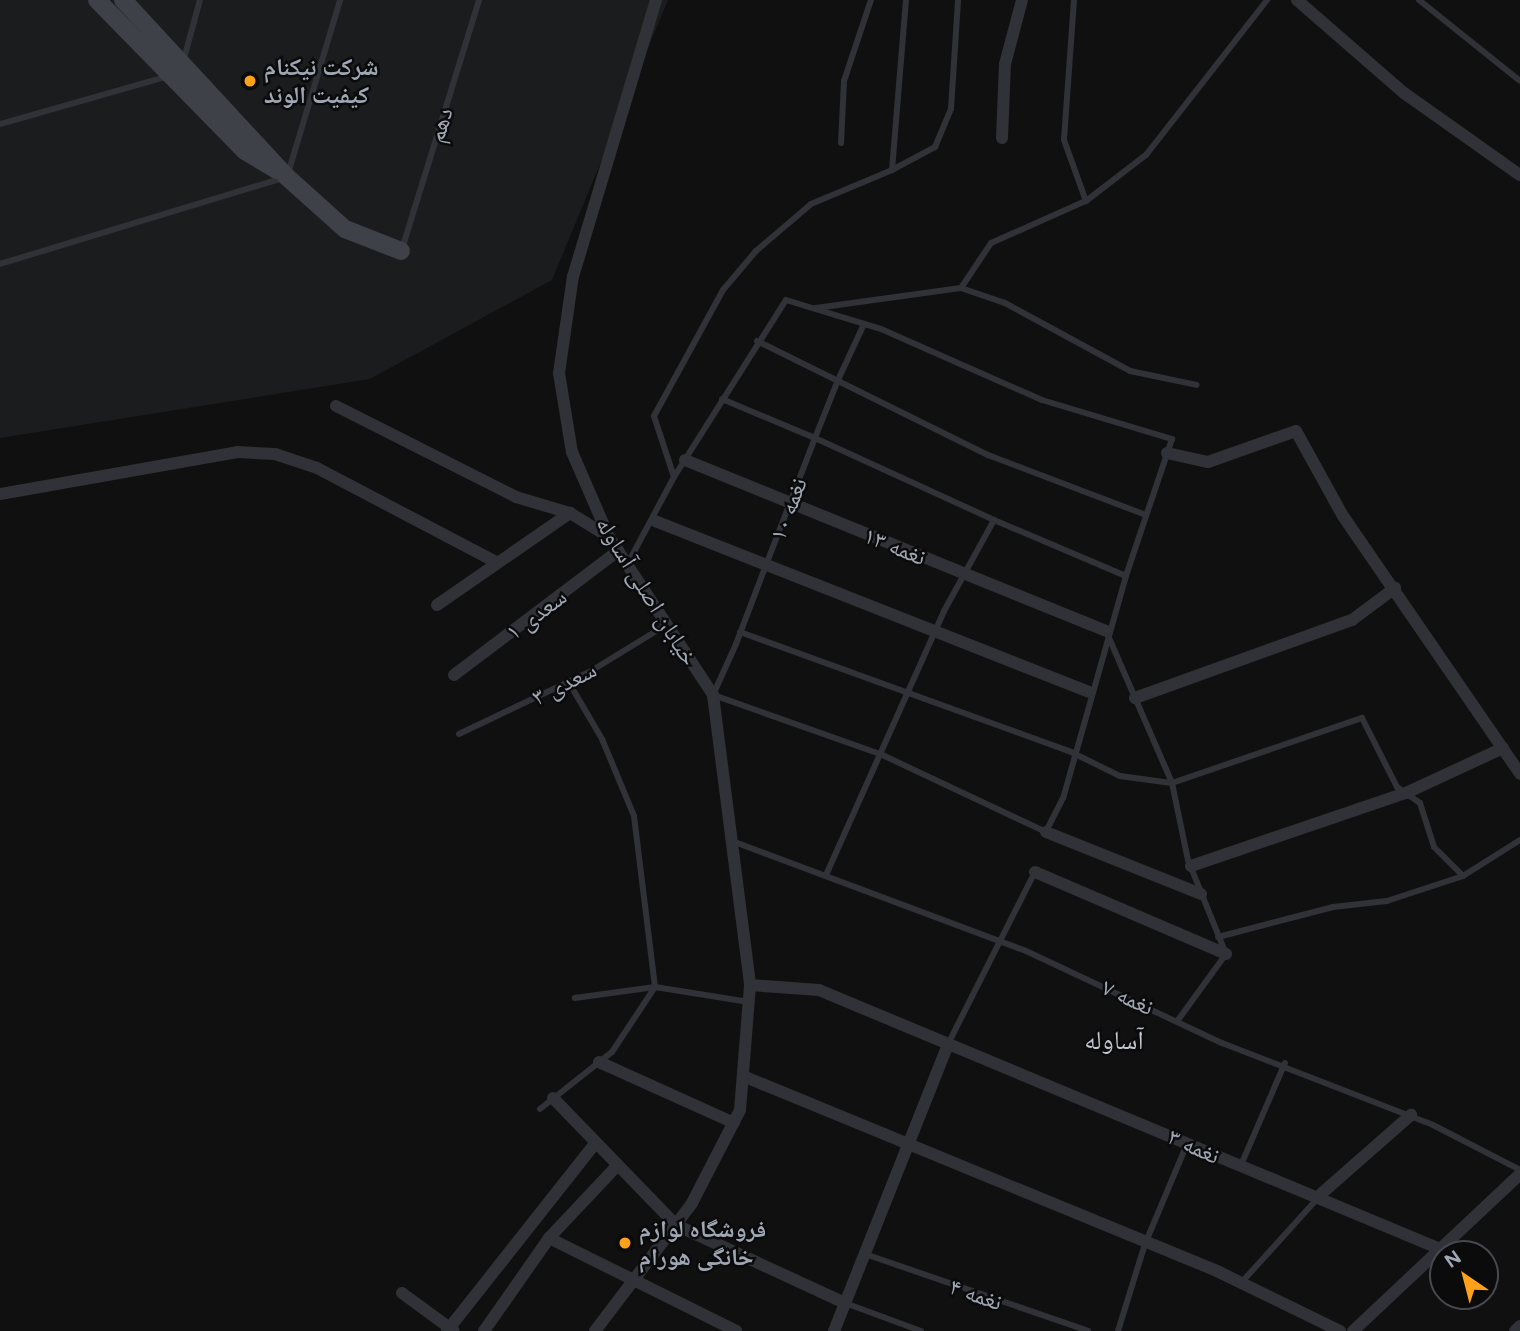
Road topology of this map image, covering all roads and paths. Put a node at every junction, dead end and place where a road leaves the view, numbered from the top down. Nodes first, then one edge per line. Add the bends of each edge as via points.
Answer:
1 (97, 0) edge
2 (123, 0) edge
3 (200, 0) edge
4 (340, 0) edge
5 (479, 0) edge
6 (656, 0) edge
7 (871, 0) edge
8 (906, 0) edge
9 (958, 0) edge
10 (1022, 0) edge
11 (1073, 0) edge
12 (1267, 0) edge
13 (1297, 0) edge
14 (1419, 0) edge
15 (177, 69) junction
16 (1520, 81) edge
17 (0, 124) edge
18 (1002, 138) dead end
19 (841, 143) dead end
20 (892, 170) junction
21 (1520, 175) edge
22 (287, 177) junction
23 (1086, 201) junction
24 (401, 251) joint
25 (0, 264) edge
26 (961, 288) junction
27 (814, 308) junction
28 (864, 324) junction
29 (757, 341) junction
30 (838, 380) junction
31 (1197, 385) dead end
32 (722, 399) junction
33 (336, 406) dead end
34 (815, 438) junction
35 (1167, 453) junction
36 (685, 460) junction
37 (674, 477) junction
38 (0, 494) edge
39 (790, 504) junction
40 (570, 513) junction
41 (1146, 515) junction
42 (994, 520) junction
43 (656, 521) junction
44 (609, 537) junction
45 (618, 551) junction
46 (498, 563) junction
47 (627, 565) junction
48 (766, 565) junction
49 (964, 574) junction
50 (1126, 576) junction
51 (1395, 588) junction
52 (437, 606) dead end
53 (666, 625) junction
54 (935, 631) junction
55 (1106, 631) junction
56 (740, 632) junction
57 (454, 675) dead end
58 (568, 681) junction
59 (1089, 692) junction
60 (908, 694) junction
61 (713, 695) junction
62 (1135, 698) junction
63 (459, 734) dead end
64 (1503, 748) junction
65 (1072, 752) junction
66 (880, 754) junction
67 (1520, 774) edge
68 (1172, 783) junction
69 (1406, 793) junction
70 (1046, 832) junction
71 (1520, 840) edge
72 (730, 841) junction
73 (1191, 866) junction
74 (1035, 872) joint
75 (826, 875) junction
76 (1463, 876) junction
77 (1201, 894) junction
78 (1218, 937) junction
79 (998, 944) junction
80 (1226, 954) junction
81 (750, 985) junction
82 (655, 987) junction
83 (575, 998) dead end
84 (749, 1002) junction
85 (1178, 1020) junction
86 (948, 1044) junction
87 (599, 1062) junction
88 (1285, 1063) junction
89 (743, 1076) junction
90 (553, 1098) junction
91 (540, 1109) dead end
92 (1411, 1115) junction
93 (734, 1123) junction
94 (1188, 1142) junction
95 (594, 1145) junction
96 (908, 1145) junction
97 (1241, 1167) junction
98 (615, 1168) junction
99 (1520, 1172) edge
100 (1321, 1194) junction
101 (677, 1225) junction
102 (549, 1238) junction
103 (1449, 1240) edge
104 (1145, 1244) junction
105 (1429, 1244) edge
106 (865, 1254) junction
107 (1429, 1259) edge
108 (638, 1280) junction
109 (1241, 1283) junction
110 (402, 1293) dead end
111 (845, 1303) junction
112 (1520, 1326) edge
113 (451, 1330) edge
114 (484, 1331) edge
115 (595, 1331) edge
116 (736, 1331) edge
117 (834, 1331) edge
118 (921, 1331) edge
119 (1088, 1331) edge
120 (1118, 1331) edge
121 (1340, 1331) edge
122 (1353, 1331) edge
123 (1515, 1331) edge

1 - 15 street
2 - 15 street
3 - 15 lane
4 - 22 lane
5 - 24 lane, دهم
6 - 44 street, خیابان اصلی آساوله via 573,276 559,373 572,452
7 - 19 lane via 844,81
8 - 20 lane
9 - 20 lane via 951,109 934,147
10 - 18 street via 1005,64
11 - 23 lane via 1064,140
12 - 23 lane via 1146,155
13 - 21 street via 1405,93
14 - 16 lane
15 - 17 lane
15 - 22 street via 244,151
20 - 37 lane via 811,204 756,251 723,290 654,416
22 - 24 street via 345,229
22 - 25 lane
23 - 26 lane via 992,243
26 - 27 lane
26 - 31 lane via 1005,303 1129,371
27 - 28 lane
27 - 29 lane via 786,300
28 - 30 lane, نغمه ۱۰
28 - 35 lane via 1042,400 1172,439
29 - 30 lane
29 - 32 lane
30 - 34 lane, نغمه ۱۰
30 - 41 lane via 988,455
32 - 34 lane
32 - 36 lane
33 - 40 street via 516,497
34 - 39 lane, نغمه ۱۰
34 - 42 lane
35 - 41 lane
35 - 51 street via 1208,462 1296,430 1343,516
36 - 37 lane
36 - 39 street, نغمه ۱۳
37 - 43 lane
38 - 46 street via 237,452 275,454 317,468
39 - 48 lane, نغمه ۱۰
39 - 49 street, نغمه ۱۳
40 - 44 street
40 - 46 street
41 - 50 lane
42 - 49 lane
42 - 50 lane
43 - 47 lane
43 - 48 street
44 - 45 street, خیابان اصلی آساوله
45 - 47 street, خیابان اصلی آساوله
45 - 57 street, سعدی ۱
46 - 52 street
47 - 53 street, خیابان اصلی آساوله
48 - 54 street
48 - 56 lane, نغمه ۱۰
49 - 54 lane
49 - 55 street, نغمه ۱۳
50 - 55 lane
51 - 62 street via 1352,620
51 - 64 street via 1447,674
53 - 58 lane, سعدی ۳
53 - 61 street, خیابان اصلی آساوله
54 - 59 street
54 - 60 lane
55 - 59 lane
55 - 62 lane
56 - 60 lane
56 - 61 lane, نغمه ۱۰
58 - 63 lane, سعدی ۳
58 - 82 lane via 603,739 634,816
59 - 65 lane
60 - 65 lane
60 - 66 lane
61 - 66 lane
61 - 72 street, خیابان اصلی آساوله
62 - 68 lane
64 - 67 street
64 - 69 street
65 - 68 lane via 1120,776
65 - 70 lane via 1063,798
66 - 70 lane
66 - 75 lane
68 - 69 lane via 1362,718
68 - 73 lane
69 - 73 street
69 - 76 lane via 1420,803 1434,848
70 - 77 street
71 - 76 lane
72 - 75 lane, نغمه ۷
72 - 81 street, خیابان اصلی آساوله
73 - 77 lane
74 - 79 lane
74 - 80 street
75 - 79 lane, نغمه ۷
76 - 78 lane via 1387,901 1333,907
77 - 78 lane
78 - 80 lane
79 - 85 lane, نغمه ۷
79 - 86 lane
80 - 85 lane
81 - 84 street, خیابان اصلی آساوله
81 - 86 street via 819,990
82 - 83 lane
82 - 84 lane
82 - 87 lane
84 - 89 street, خیابان اصلی آساوله
85 - 88 lane, نغمه ۷ via 1222,1043
86 - 94 street, نغمه ۳
86 - 96 street
87 - 90 lane
87 - 93 street
88 - 92 lane, نغمه ۷
88 - 97 lane
89 - 93 street, خیابان اصلی آساوله
89 - 96 street
90 - 91 lane
90 - 95 street
92 - 99 lane, نغمه ۷
92 - 100 street
93 - 101 street, خیابان اصلی آساوله
94 - 97 street, نغمه ۳
94 - 104 lane
95 - 98 street
95 - 113 street
96 - 104 street
96 - 106 street
97 - 100 street, نغمه ۳
98 - 101 street
98 - 102 street
99 - 103 street
100 - 105 street, نغمه ۳
100 - 109 lane
101 - 108 street, خیابان اصلی آساوله
101 - 111 street
102 - 108 street
102 - 114 street
104 - 109 street
104 - 120 lane
106 - 111 street
106 - 119 lane, نغمه ۴
107 - 122 street
108 - 115 street, خیابان اصلی آساوله
108 - 116 street
109 - 121 street
110 - 113 street
111 - 117 street
111 - 118 lane
112 - 123 street

